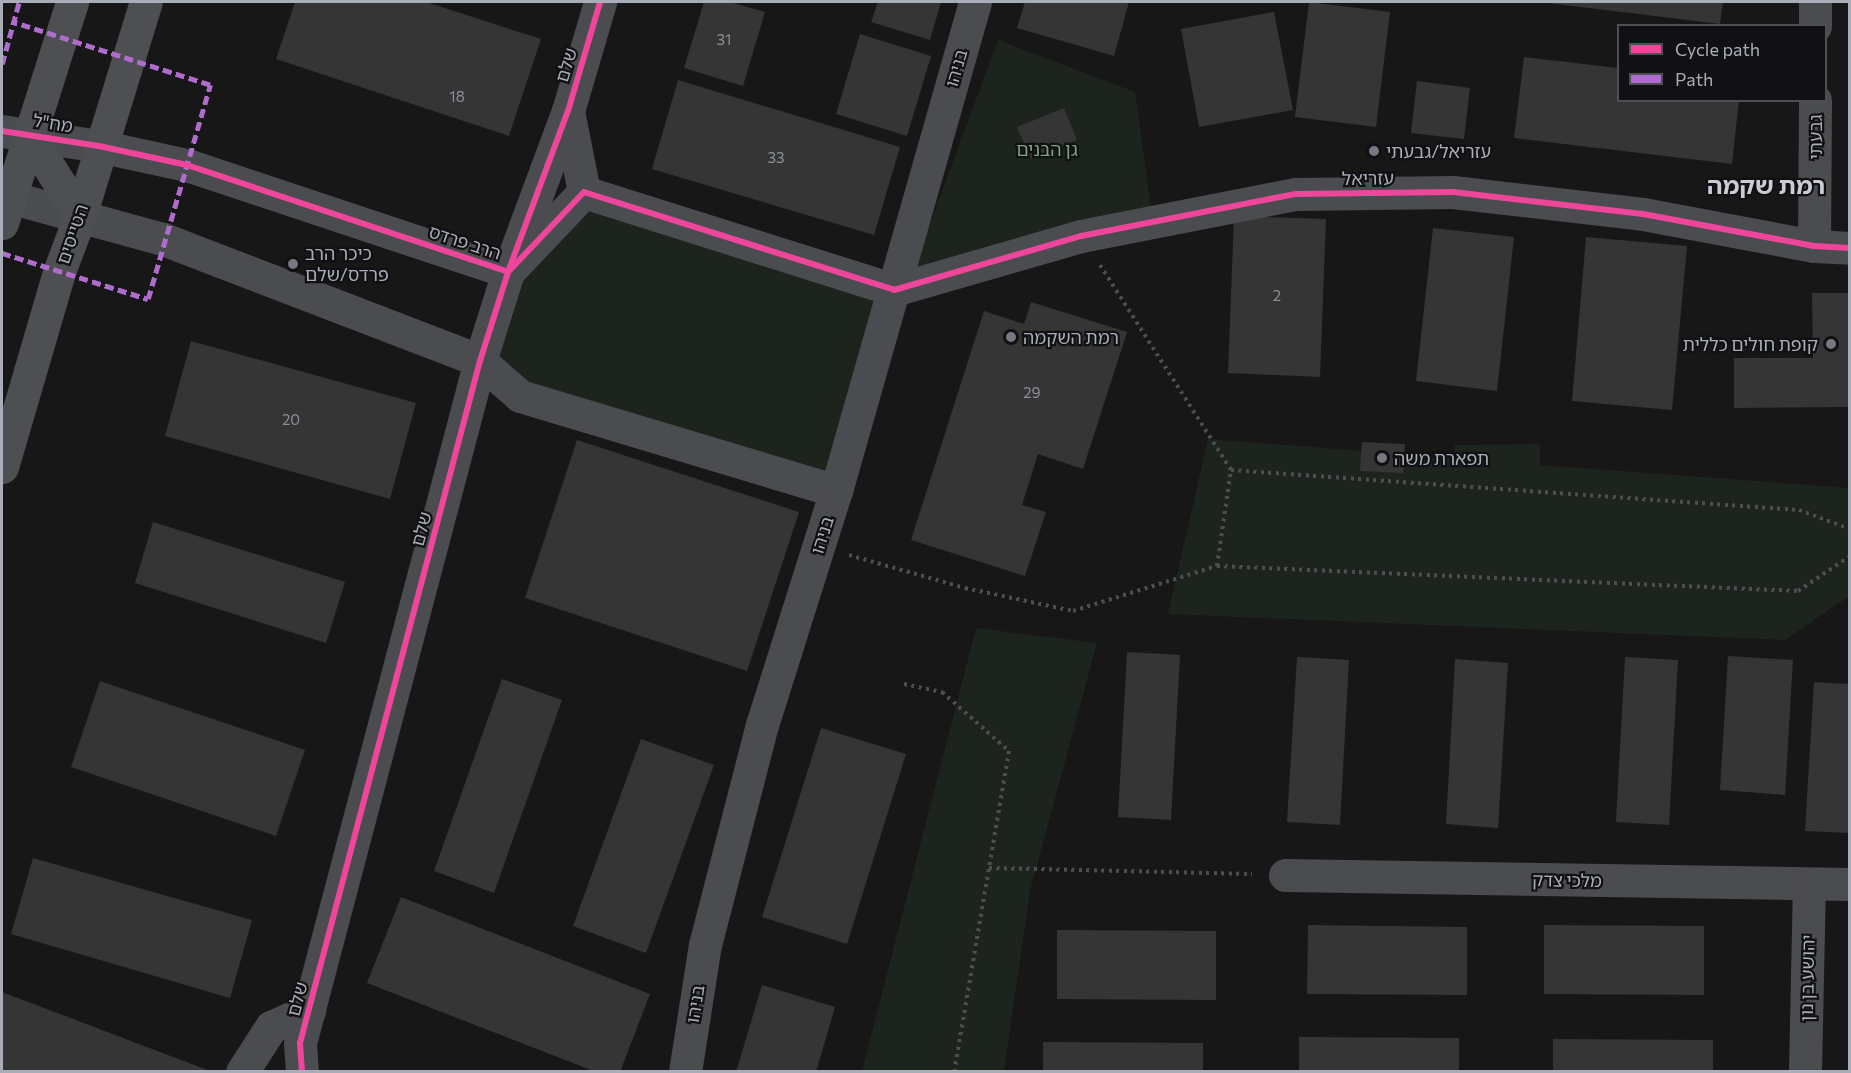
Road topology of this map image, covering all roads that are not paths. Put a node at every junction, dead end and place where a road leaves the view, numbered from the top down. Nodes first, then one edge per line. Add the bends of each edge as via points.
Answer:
1 (72, 2) edge
2 (146, 2) edge
3 (600, 2) edge
4 (975, 2) edge
5 (1815, 2) edge
6 (1815, 24) edge
7 (1815, 102) edge
8 (568, 111) junction
9 (15, 133) edge
10 (99, 146) junction
11 (584, 192) junction
12 (4, 205) edge
13 (80, 216) junction
14 (1814, 246) junction
15 (1850, 248) edge
16 (508, 272) junction
17 (894, 290) junction
18 (480, 361) junction
19 (2, 467) edge
20 (836, 491) junction
21 (1285, 875) road end
22 (1850, 884) edge
23 (1809, 885) junction
24 (309, 1010) junction
25 (242, 1071) edge
26 (302, 1071) edge
27 (685, 1071) edge
28 (1805, 1071) edge

1 - 9 main road
2 - 10 main road, הטייסים
3 - 8 street, שלם
4 - 17 street, בניהו
5 - 6 street
7 - 14 street, גבעתי
8 - 11 street
8 - 16 street, שלם
9 - 10 street, מח"ל
9 - 12 main road
9 - 13 main road
10 - 13 main road, הטייסים
10 - 16 street, הרב פרדס via 187,165
11 - 16 street, הרב פרדס
11 - 17 street
12 - 13 street
13 - 18 street via 163,239
13 - 19 main road, הטייסים via 59,272
14 - 15 street, עזריאל
14 - 17 street, עזריאל via 1643,214 1453,192 1296,194 1081,236
16 - 18 street, שלם
17 - 20 street, בניהו
18 - 20 street via 520,396
18 - 24 street, שלם
20 - 27 street, בניהו via 776,678 705,945
21 - 23 street, מלכי צדק
22 - 23 street, מלכי צדק
23 - 28 street, יהושע בן נון
24 - 25 street via 271,1027
24 - 26 street, שלם via 300,1043

